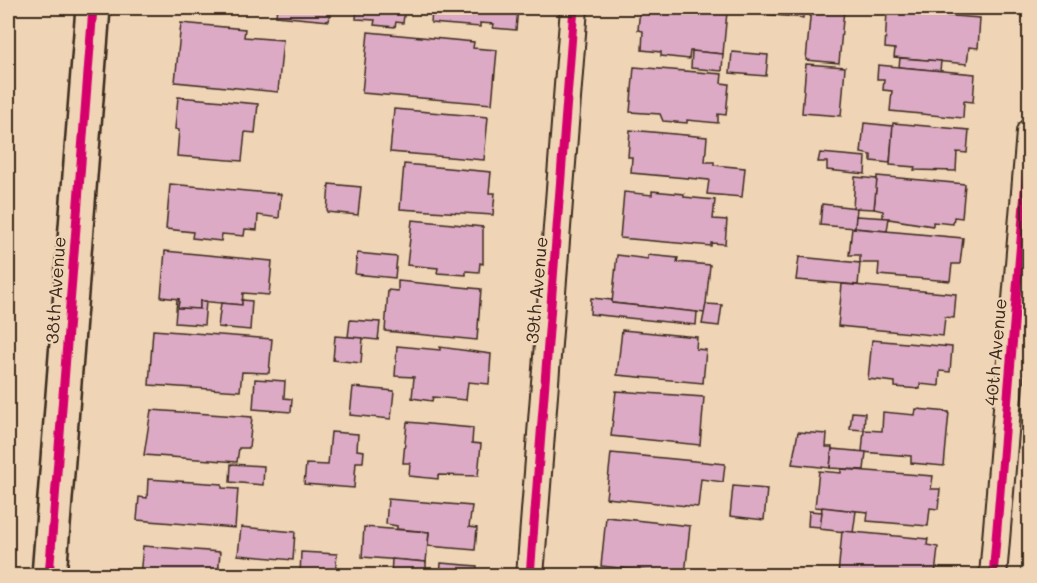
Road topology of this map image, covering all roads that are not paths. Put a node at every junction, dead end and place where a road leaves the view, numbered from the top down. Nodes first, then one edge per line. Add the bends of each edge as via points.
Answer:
1 (93, 8) edge
2 (574, 8) edge
3 (1029, 132) edge
4 (50, 576) edge
5 (530, 576) edge
6 (993, 576) edge

1 - 4 street, 38th Avenue
2 - 5 street, 39th Avenue
3 - 6 street, 40th Avenue

